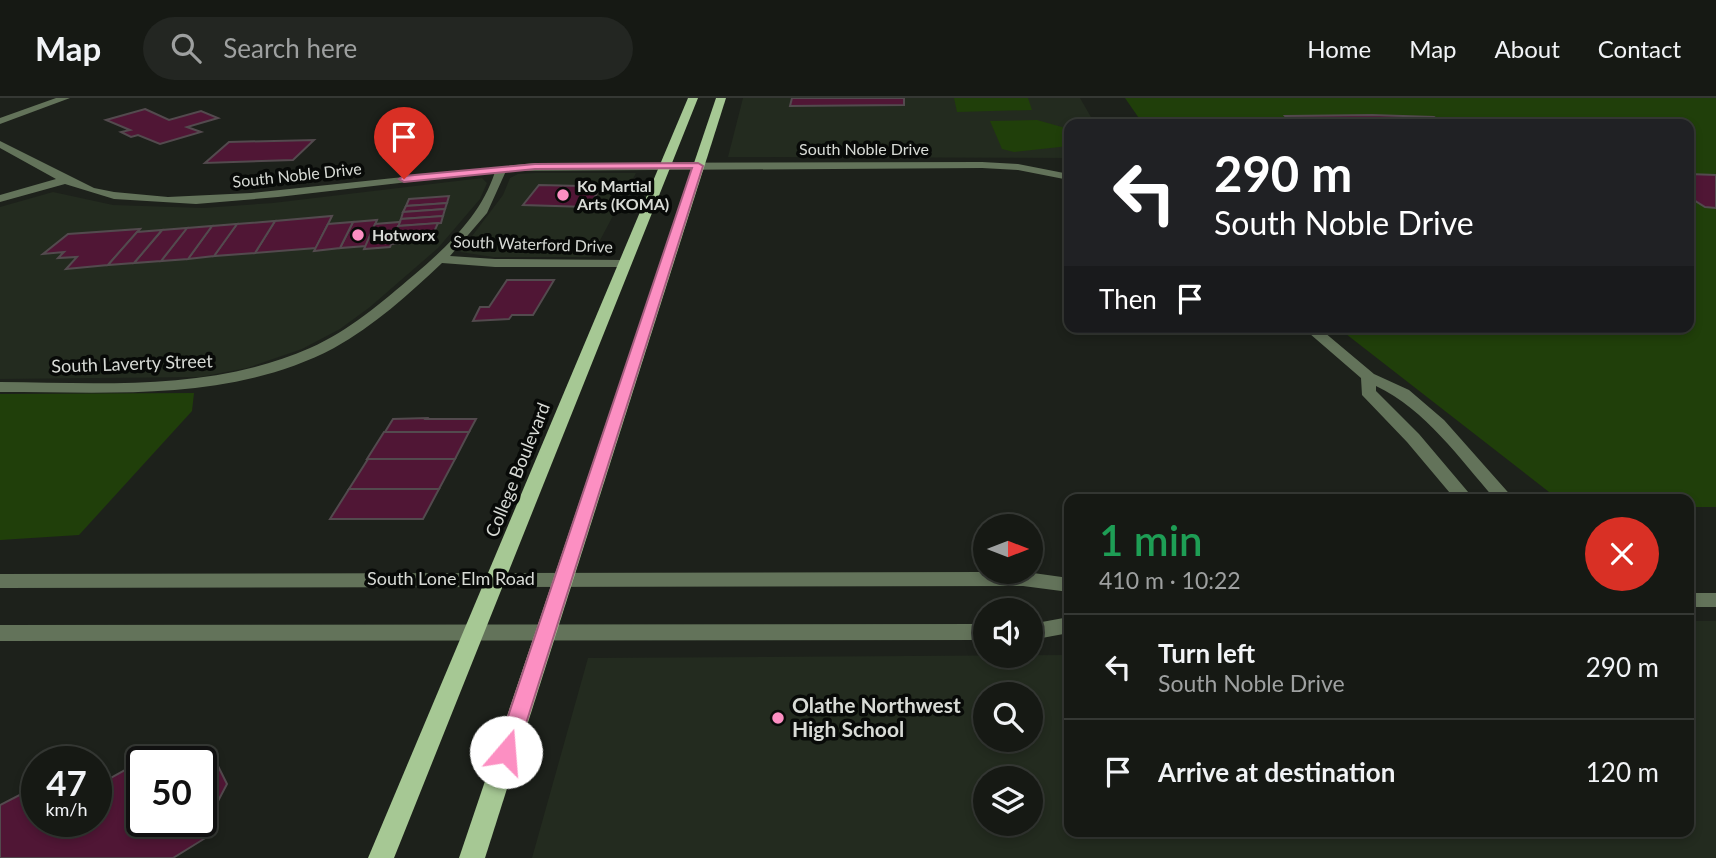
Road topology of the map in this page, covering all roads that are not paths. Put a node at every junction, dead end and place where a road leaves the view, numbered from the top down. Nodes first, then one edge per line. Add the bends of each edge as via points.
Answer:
1 (65, 98) edge
2 (693, 98) edge
3 (721, 98) edge
4 (0, 121) edge
5 (0, 144) edge
6 (667, 166) junction
7 (698, 166) junction
8 (502, 168) junction
9 (1064, 176) edge
10 (66, 180) junction
11 (0, 199) edge
12 (440, 258) junction
13 (624, 264) junction
14 (1316, 333) edge
15 (1369, 377) junction
16 (0, 387) edge
17 (1461, 494) edge
18 (1501, 494) edge
19 (496, 579) junction
20 (564, 579) junction
21 (0, 581) edge
22 (1064, 584) edge
23 (1694, 600) edge
24 (1716, 600) edge
25 (1064, 626) edge
26 (1043, 630) edge
27 (474, 632) junction
28 (546, 632) junction
29 (973, 632) edge
30 (0, 633) edge
31 (381, 858) edge
32 (472, 858) edge

1 - 4 street
2 - 6 main road, College Boulevard
3 - 7 main road
5 - 10 street, South Noble Drive
6 - 7 street, South Noble Drive
6 - 8 street, South Noble Drive
6 - 13 main road, College Boulevard
7 - 9 street, South Noble Drive via 982,165
7 - 20 main road
8 - 10 street, South Noble Drive via 189,200 116,195
8 - 12 street, South Laverty Street via 494,195
10 - 11 street
12 - 13 street, South Waterford Drive
12 - 16 street, South Laverty Street via 348,333 272,368 196,384
13 - 19 main road, College Boulevard
14 - 15 street
15 - 17 street via 1368,392
15 - 18 street via 1404,393 1438,422
19 - 20 street, South Lone Elm Road
19 - 21 street, South Lone Elm Road
19 - 27 main road, College Boulevard
20 - 22 street, South Lone Elm Road via 1023,579
20 - 28 main road
23 - 24 street
25 - 26 street
27 - 28 street
27 - 30 street
27 - 31 main road, College Boulevard
28 - 29 street
28 - 32 main road

